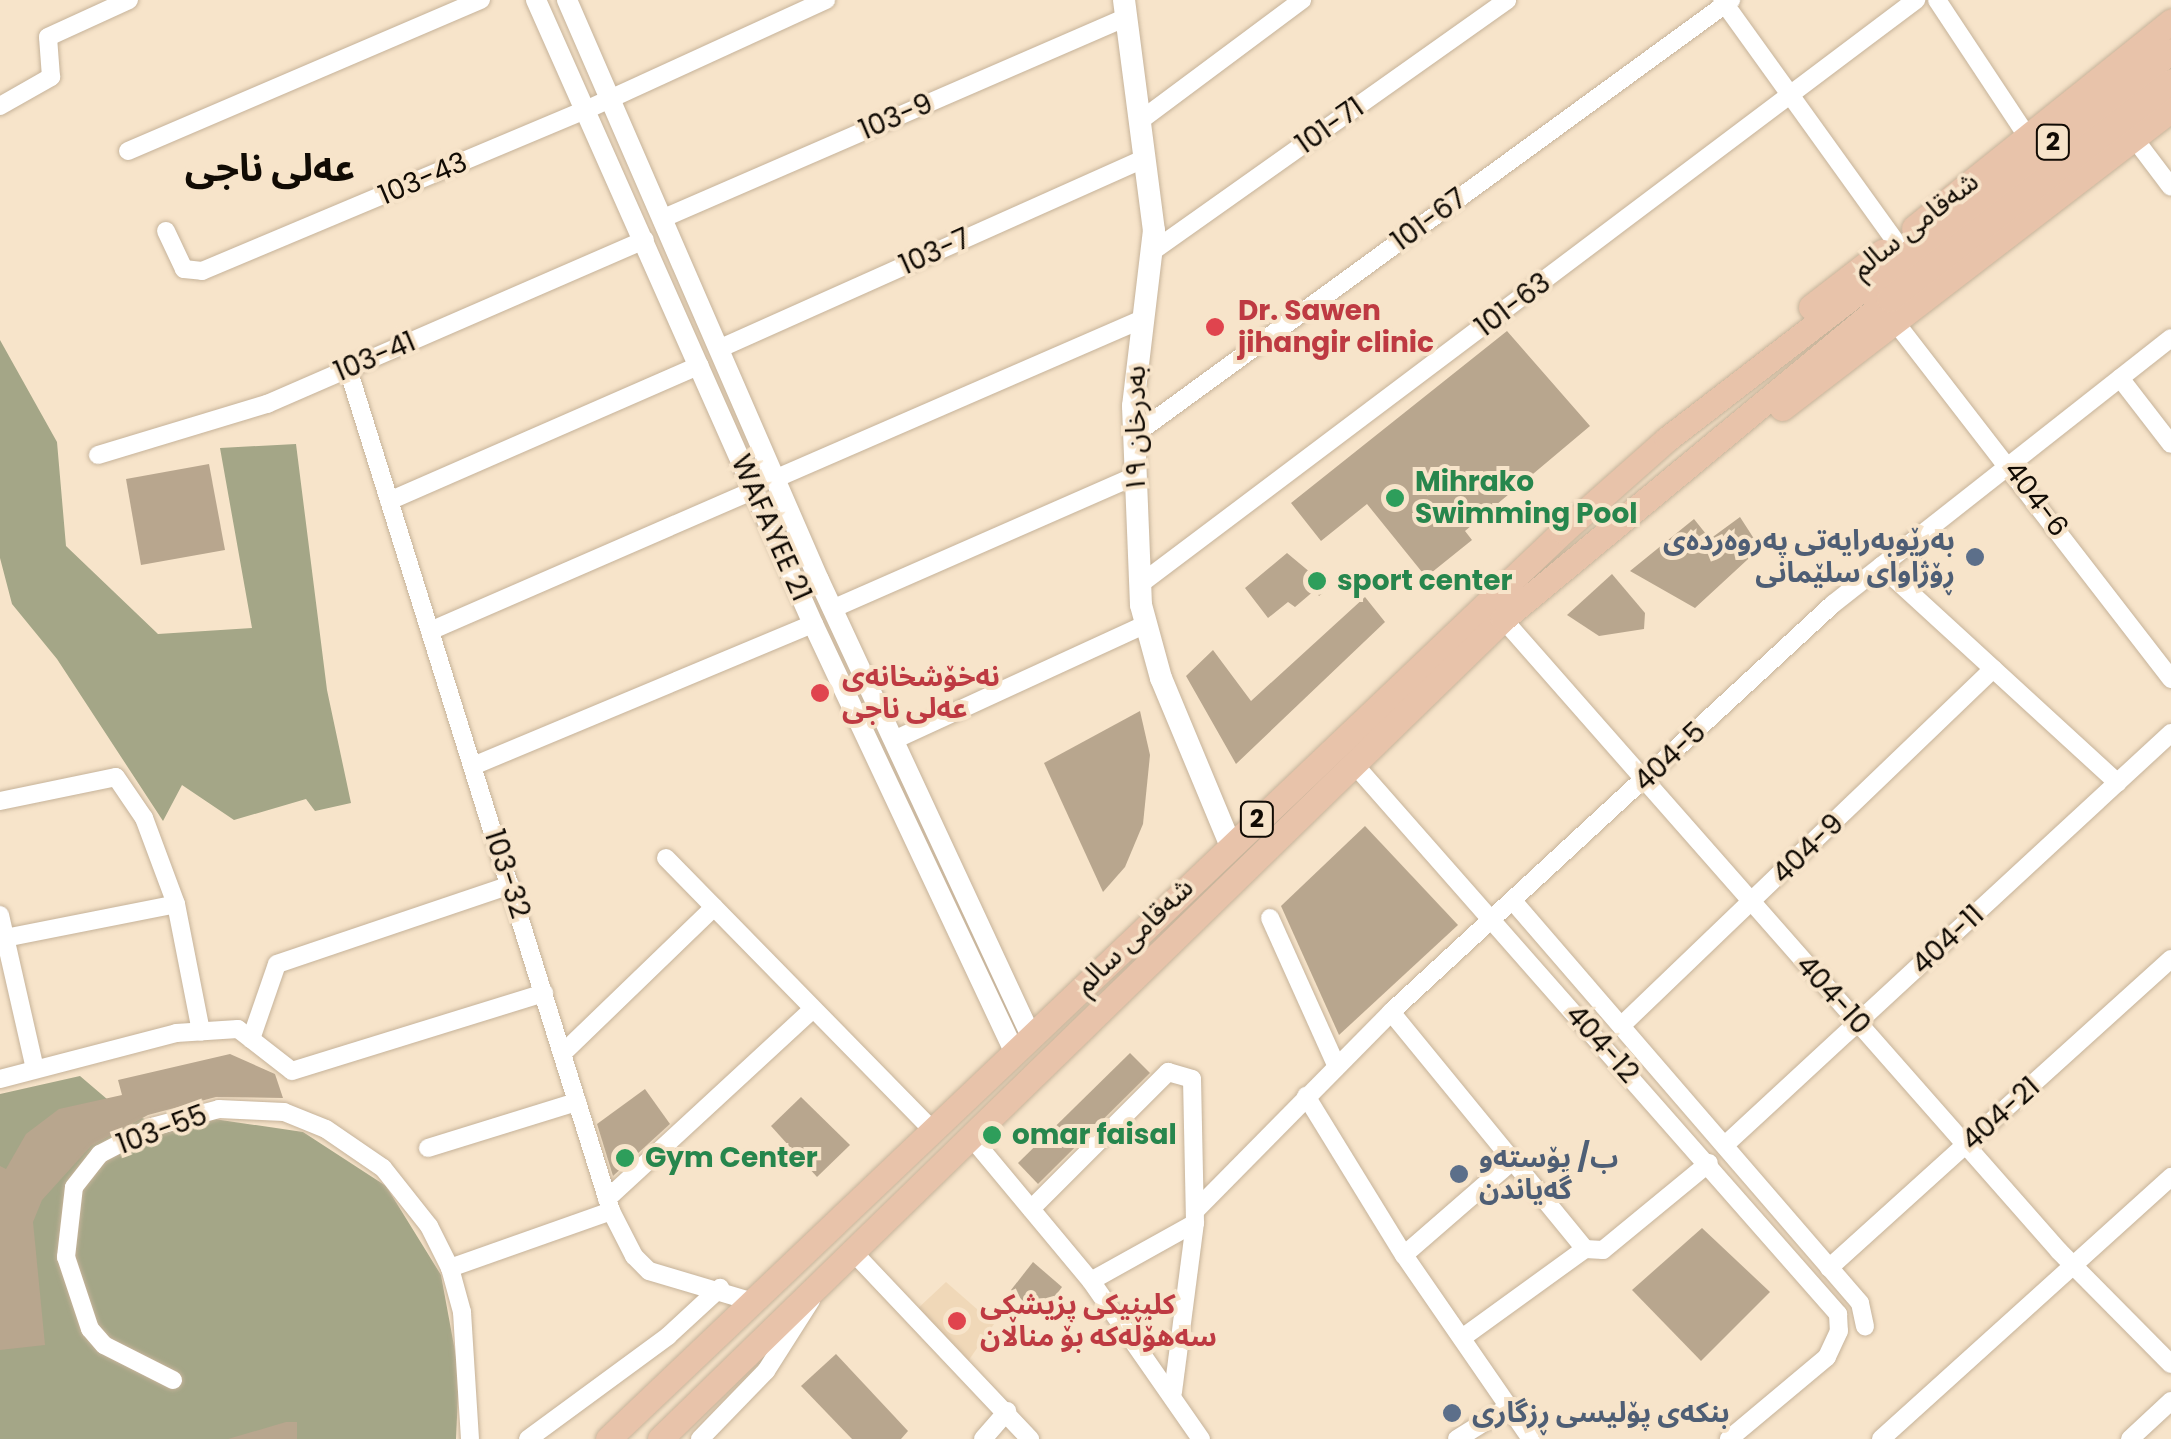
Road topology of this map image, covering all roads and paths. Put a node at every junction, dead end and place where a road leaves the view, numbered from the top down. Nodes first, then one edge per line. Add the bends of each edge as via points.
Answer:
1 (130, 0) edge
2 (481, 0) edge
3 (536, 0) edge
4 (568, 0) edge
5 (826, 0) edge
6 (1302, 0) edge
7 (1507, 0) edge
8 (1916, 0) edge
9 (1937, 0) edge
10 (1726, 2) edge
11 (1125, 4) edge
12 (2171, 20) edge
13 (2171, 51) edge
14 (2171, 82) edge
15 (1790, 96) junction
16 (613, 98) junction
17 (0, 106) edge
18 (588, 109) junction
19 (2171, 109) edge
20 (1142, 120) junction
21 (2027, 136) junction
22 (2134, 138) junction
23 (128, 151) dead end
24 (1146, 158) junction
25 (2171, 187) edge
26 (666, 217) junction
27 (166, 231) dead end
28 (646, 240) junction
29 (1896, 242) junction
30 (1154, 251) junction
31 (1143, 319) junction
32 (1896, 323) junction
33 (2171, 338) edge
34 (723, 346) junction
35 (700, 365) junction
36 (348, 369) junction
37 (2120, 378) junction
38 (1134, 435) junction
39 (1667, 439) junction
40 (2171, 444) edge
41 (98, 455) dead end
42 (1700, 456) junction
43 (2011, 464) junction
44 (1135, 476) junction
45 (777, 478) junction
46 (754, 490) junction
47 (389, 500) junction
48 (1881, 566) junction
49 (1139, 586) junction
50 (832, 609) junction
51 (1503, 620) junction
52 (813, 624) junction
53 (1144, 626) junction
54 (430, 631) junction
55 (1993, 669) junction
56 (2171, 679) edge
57 (2171, 734) edge
58 (894, 740) junction
59 (1354, 764) junction
60 (473, 766) junction
61 (1646, 780) junction
62 (2118, 783) junction
63 (0, 801) edge
64 (1230, 844) junction
65 (666, 858) dead end
66 (510, 885) junction
67 (1513, 902) junction
68 (176, 904) junction
69 (1752, 904) junction
70 (714, 907) junction
71 (0, 915) edge
72 (1270, 918) dead end
73 (1491, 922) junction
74 (5, 938) junction
75 (2171, 959) edge
76 (544, 992) junction
77 (813, 1009) junction
78 (1390, 1012) junction
79 (1858, 1024) junction
80 (1621, 1026) junction
81 (202, 1032) junction
82 (251, 1039) junction
83 (1022, 1044) junction
84 (563, 1054) junction
85 (1336, 1066) junction
86 (35, 1069) junction
87 (0, 1079) edge
88 (1306, 1096) junction
89 (578, 1102) junction
90 (932, 1130) junction
91 (971, 1138) junction
92 (1725, 1145) junction
93 (1966, 1145) junction
94 (428, 1148) dead end
95 (1511, 1162) junction
96 (1709, 1162) junction
97 (2171, 1178) edge
98 (609, 1205) junction
99 (1030, 1209) junction
100 (1196, 1216) junction
101 (1585, 1250) junction
102 (854, 1254) junction
103 (1404, 1255) junction
104 (793, 1260) junction
105 (2071, 1263) junction
106 (450, 1268) junction
107 (1829, 1268) junction
108 (1091, 1282) junction
109 (720, 1288) junction
110 (816, 1292) junction
111 (750, 1302) junction
112 (1865, 1326) dead end
113 (779, 1328) junction
114 (1462, 1338) junction
115 (2171, 1364) edge
116 (173, 1380) dead end
117 (1173, 1392) junction
118 (2171, 1401) edge
119 (1510, 1406) junction
120 (1007, 1411) junction
121 (470, 1439) edge
122 (528, 1439) edge
123 (608, 1439) edge
124 (660, 1439) edge
125 (700, 1439) edge
126 (983, 1439) edge
127 (1030, 1439) edge
128 (1201, 1439) edge
129 (1458, 1439) edge
130 (1531, 1439) edge
131 (1729, 1439) edge
132 (1881, 1439) edge
133 (2130, 1439) edge

1 - 17 street via 48,37 51,77
2 - 23 street
3 - 18 street, WAFAYEE 21
4 - 16 street, WAFAYEE 21
5 - 16 street
6 - 20 street
7 - 30 street, 101-71
8 - 15 street, 101-63
9 - 21 street
10 - 15 street
10 - 38 street, 101-67
11 - 20 main road, بەدرخان ١٩
11 - 26 street, 103-9
12 - 21 main road, شەقامی سالم
13 - 39 main road, شەقامی سالم / 2
14 - 42 main road, شەقامی سالم / 2 via 1889,299
15 - 29 street
15 - 49 street, 101-63
16 - 18 street
16 - 26 street, WAFAYEE 21
18 - 27 street, 103-43 via 196,273 184,269
18 - 28 street, WAFAYEE 21
19 - 22 main road, شەقامی سالم
20 - 24 main road, بەدرخان ١٩
21 - 29 main road, شەقامی سالم
22 - 25 street
22 - 32 main road, شەقامی سالم
24 - 30 main road, بەدرخان ١٩
24 - 34 street, 103-7
26 - 34 street, WAFAYEE 21
28 - 35 street, WAFAYEE 21
28 - 36 street, 103-41
29 - 39 main road, شەقامی سالم via 1760,347
30 - 31 main road, بەدرخان ١٩
31 - 38 main road, بەدرخان ١٩
31 - 45 street
32 - 42 main road, شەقامی سالم via 1769,418
32 - 43 street, 404-6
33 - 37 street, 404-5
34 - 45 street, WAFAYEE 21
35 - 46 street, WAFAYEE 21
35 - 47 street
36 - 41 street, 103-41 via 225,419
36 - 47 street, 103-32
37 - 40 street
37 - 43 street, 404-5
38 - 44 main road, بەدرخان ١٩
39 - 64 main road, شەقامی سالم / 2
42 - 51 main road, شەقامی سالم / 2
43 - 48 street, 404-5
43 - 56 street, 404-6
44 - 49 main road, بەدرخان ١٩
44 - 50 street
45 - 50 street, WAFAYEE 21
46 - 52 street, WAFAYEE 21
46 - 54 street
47 - 54 street, 103-32
48 - 55 street
48 - 61 street, 404-5
49 - 53 main road, بەدرخان ١٩
50 - 58 street, WAFAYEE 21
51 - 59 main road, شەقامی سالم / 2
51 - 61 street, 404-10
52 - 60 street
52 - 83 street, WAFAYEE 21
53 - 58 street
53 - 64 main road, بەدرخان ١٩
54 - 60 street, 103-32
55 - 62 street
55 - 69 street, 404-9
57 - 62 street, 404-11
58 - 83 street, WAFAYEE 21
59 - 73 street, 404-12
59 - 91 main road, شەقامی سالم / 2
60 - 66 street, 103-32
61 - 67 street, 404-5
61 - 69 street, 404-10
62 - 79 street, 404-11
63 - 68 street via 116,776 144,818
64 - 83 main road, شەقامی سالم / 2
65 - 70 street
66 - 76 street, 103-32
66 - 82 street via 277,964
67 - 73 street, 404-5
67 - 80 street
68 - 74 street
68 - 81 street
69 - 79 street, 404-10
69 - 80 street, 404-9
70 - 77 street
70 - 84 street
71 - 74 street
72 - 85 street
73 - 78 street, 404-5
73 - 96 street, 404-12
74 - 86 street
75 - 93 street, 404-21
76 - 82 street via 292,1071
76 - 84 street, 103-32
77 - 90 street
77 - 98 street
78 - 85 street, 404-5
78 - 95 street
79 - 92 street, 404-11
79 - 93 street, 404-10
80 - 92 street
81 - 82 street via 238,1029
81 - 86 street
83 - 90 main road, شەقامی سالم / 2
84 - 89 street, 103-32
85 - 88 street, 404-5
86 - 87 street
88 - 100 street, 404-5
88 - 103 street
89 - 94 street
89 - 98 street, 103-32
90 - 104 main road, شەقامی سالم / 2
91 - 99 street
91 - 102 main road, شەقامی سالم / 2
92 - 107 street
93 - 105 street, 404-10
93 - 107 street, 404-21
95 - 101 street
95 - 103 street
96 - 101 street via 1603,1250
96 - 131 street, 404-12 via 1838,1314 1839,1330 1826,1357
97 - 105 street
98 - 106 street
98 - 109 street, 103-32 via 634,1256 650,1271
99 - 100 street via 1168,1072 1185,1073 1195,1088
99 - 108 street
100 - 108 street, 404-5
100 - 117 street
101 - 114 street
102 - 110 main road, شەقامی سالم / 2
102 - 120 street
103 - 114 street
104 - 110 main road via 798,1280
104 - 111 main road, شەقامی سالم / 2
105 - 115 street, 404-10
105 - 132 street
106 - 116 street, 103-55 via 398,1184 326,1129 284,1112 241,1107 152,1128 100,1154 80,1176 66,1216 66,1256 90,1329 104,1345
106 - 121 street, 103-55 via 468,1354
107 - 112 street via 1860,1303
108 - 117 street
109 - 111 street, 103-32
109 - 122 street via 668,1336
110 - 113 main road, شەقامی سالم / 2
110 - 125 street via 766,1371
111 - 113 main road via 772,1313
111 - 123 main road, شەقامی سالم / 2
113 - 124 main road, شەقامی سالم / 2
114 - 119 street
117 - 128 street
118 - 133 street
119 - 129 street
119 - 130 street
120 - 126 street
120 - 127 street

